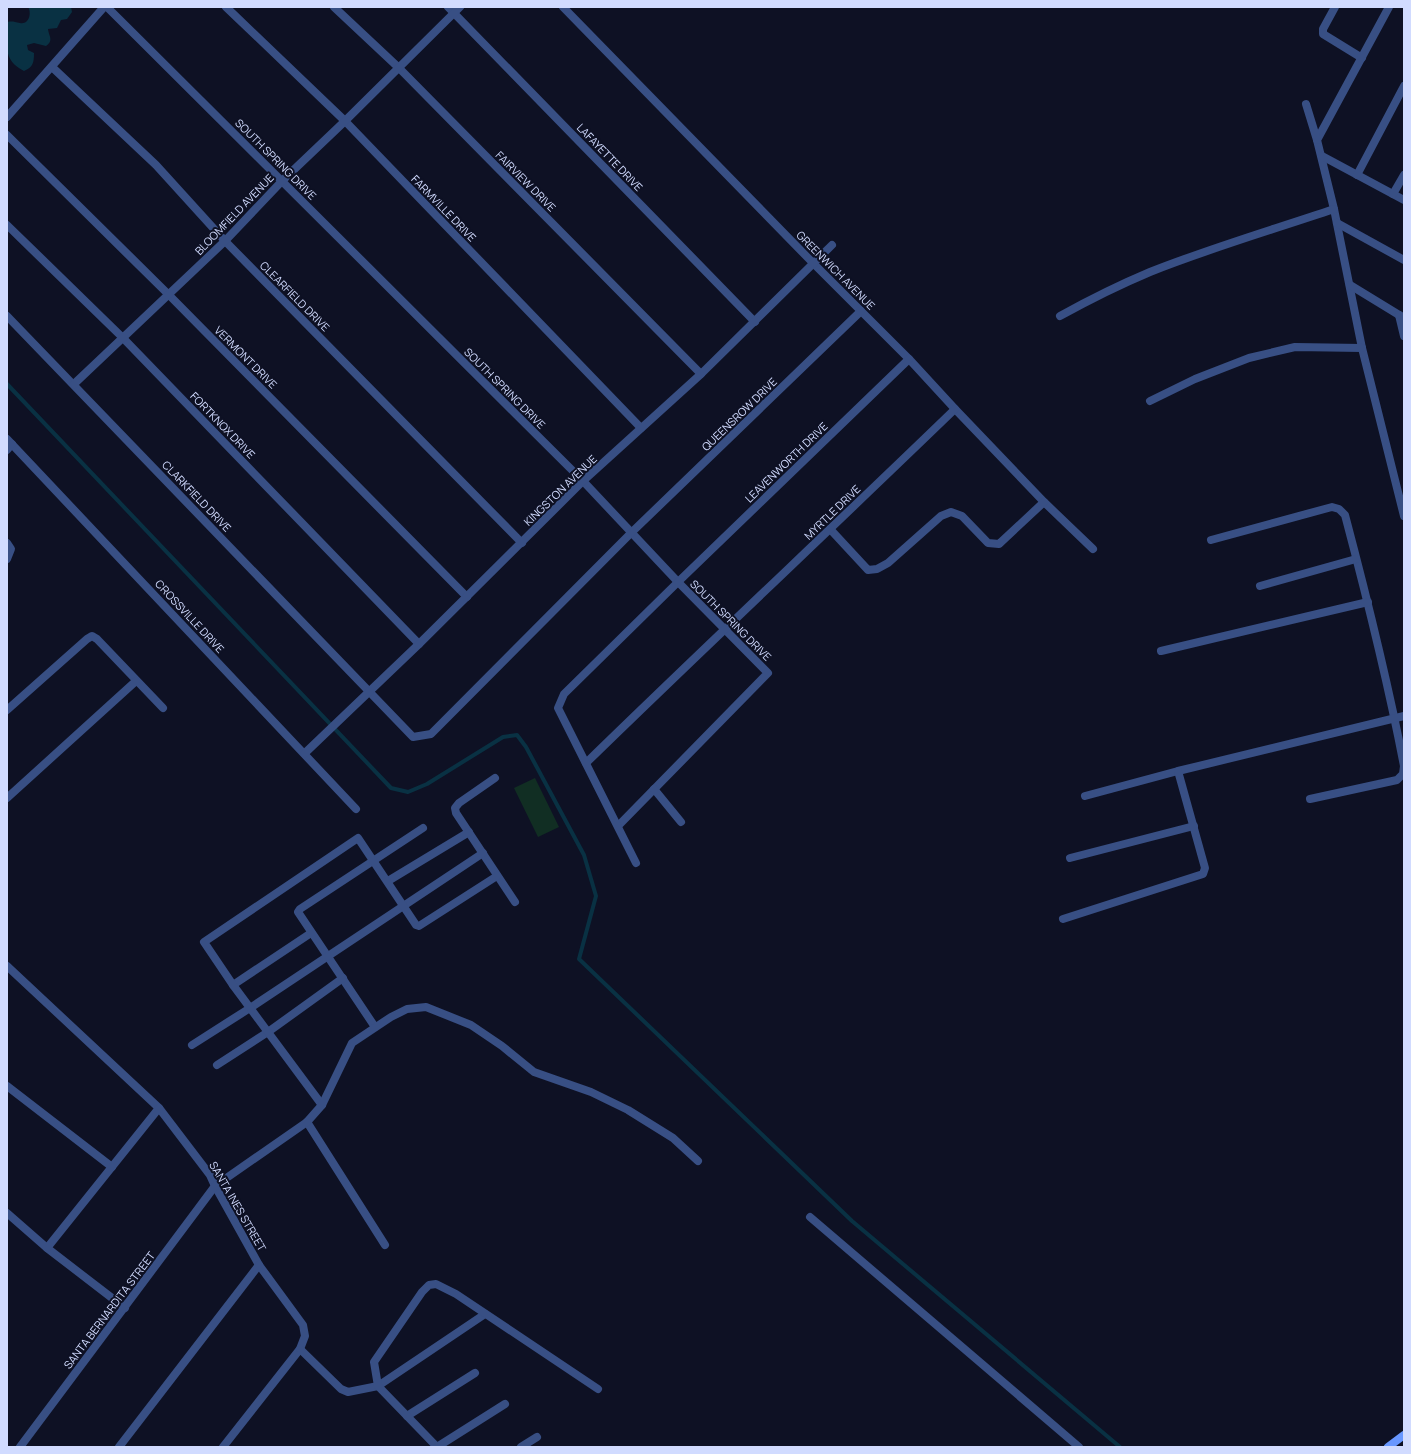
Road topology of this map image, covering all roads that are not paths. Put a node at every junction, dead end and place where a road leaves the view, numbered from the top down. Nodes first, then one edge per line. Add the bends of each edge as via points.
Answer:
1 (104, 7) edge
2 (107, 7) edge
3 (226, 7) edge
4 (334, 7) edge
5 (448, 7) edge
6 (563, 7) edge
7 (1335, 7) edge
8 (1389, 7) edge
9 (457, 10) edge
10 (1362, 58) junction
11 (52, 67) junction
12 (399, 68) junction
13 (1404, 86) edge
14 (1306, 104) dead end
15 (7, 117) edge
16 (345, 122) junction
17 (7, 135) edge
18 (1316, 140) junction
19 (1322, 156) junction
20 (1357, 175) junction
21 (1404, 175) edge
22 (282, 181) junction
23 (1393, 194) junction
24 (1404, 200) edge
25 (1334, 209) junction
26 (1337, 223) junction
27 (7, 225) edge
28 (225, 241) junction
29 (832, 245) dead end
30 (1404, 260) edge
31 (813, 263) junction
32 (1350, 285) junction
33 (169, 295) junction
34 (861, 311) junction
35 (7, 316) edge
36 (1060, 316) dead end
37 (1401, 317) edge
38 (755, 322) junction
39 (1404, 336) edge
40 (123, 338) junction
41 (1362, 348) junction
42 (909, 359) junction
43 (701, 374) junction
44 (74, 384) junction
45 (1150, 400) dead end
46 (955, 409) junction
47 (641, 428) junction
48 (9, 444) edge
49 (583, 481) junction
50 (1044, 502) junction
51 (1404, 516) edge
52 (830, 529) junction
53 (632, 532) junction
54 (1211, 540) dead end
55 (522, 542) junction
56 (7, 543) edge
57 (1093, 549) dead end
58 (7, 559) edge
59 (1356, 559) junction
60 (678, 582) junction
61 (1260, 586) dead end
62 (467, 597) junction
63 (1368, 602) junction
64 (723, 629) junction
65 (419, 644) junction
66 (1161, 652) dead end
67 (136, 680) junction
68 (370, 692) junction
69 (164, 708) dead end
70 (7, 710) edge
71 (1404, 716) edge
72 (1395, 719) junction
73 (306, 753) junction
74 (586, 763) junction
75 (1178, 771) junction
76 (496, 778) dead end
77 (654, 789) junction
78 (1085, 796) dead end
79 (7, 798) edge
80 (1310, 799) dead end
81 (356, 809) dead end
82 (681, 822) dead end
83 (618, 826) junction
84 (1194, 826) junction
85 (423, 828) dead end
86 (469, 832) junction
87 (483, 853) junction
88 (1070, 858) dead end
89 (374, 860) junction
90 (636, 863) dead end
91 (497, 876) junction
92 (388, 881) junction
93 (514, 902) dead end
94 (404, 906) junction
95 (1063, 919) dead end
96 (311, 933) junction
97 (326, 956) junction
98 (7, 966) edge
99 (343, 978) junction
100 (233, 985) junction
101 (250, 1008) junction
102 (375, 1027) junction
103 (268, 1032) junction
104 (192, 1045) dead end
105 (217, 1065) dead end
106 (7, 1086) edge
107 (322, 1105) junction
108 (160, 1108) junction
109 (307, 1122) junction
110 (698, 1161) dead end
111 (112, 1167) junction
112 (214, 1186) junction
113 (7, 1213) edge
114 (810, 1217) dead end
115 (385, 1245) dead end
116 (46, 1248) junction
117 (259, 1265) junction
118 (125, 1308) junction
119 (485, 1314) junction
120 (300, 1349) junction
121 (475, 1374) dead end
122 (378, 1386) junction
123 (598, 1390) dead end
124 (505, 1404) dead end
125 (407, 1416) junction
126 (1404, 1435) edge
127 (537, 1437) dead end
128 (20, 1447) edge
129 (119, 1447) edge
130 (223, 1447) edge
131 (437, 1447) edge
132 (521, 1447) edge
133 (1079, 1447) edge
134 (1388, 1447) edge

1 - 11 street
2 - 22 street, SOUTH SPRING DRIVE
3 - 16 street, FARMVILLE DRIVE
4 - 12 street, FAIRVIEW DRIVE
5 - 9 street, LAFAYETTE DRIVE
6 - 31 street, GREENWICH AVENUE
7 - 10 street via 1323,29 1323,34
8 - 10 street
9 - 12 street, BLOOMFIELD AVENUE
9 - 38 street, LAFAYETTE DRIVE
10 - 18 street
11 - 15 street
11 - 28 street, CLEARFIELD DRIVE via 156,165
12 - 16 street, BLOOMFIELD AVENUE
12 - 43 street, FAIRVIEW DRIVE
13 - 20 street
14 - 18 street
16 - 22 street, BLOOMFIELD AVENUE
16 - 47 street, FARMVILLE DRIVE
17 - 33 street, VERMONT DRIVE
18 - 19 street
19 - 20 street
19 - 25 street
20 - 23 street
21 - 23 street
22 - 28 street, BLOOMFIELD AVENUE
22 - 49 street, SOUTH SPRING DRIVE
23 - 24 street
25 - 26 street
25 - 36 street via 1149,272
26 - 30 street
26 - 32 street
27 - 40 street, FORTKNOX DRIVE
28 - 33 street, BLOOMFIELD AVENUE
28 - 55 street, CLEARFIELD DRIVE
29 - 31 street, KINGSTON AVENUE
31 - 34 street, GREENWICH AVENUE
31 - 38 street, KINGSTON AVENUE
32 - 37 street
32 - 41 street
33 - 40 street, BLOOMFIELD AVENUE
33 - 62 street, VERMONT DRIVE
34 - 42 street, GREENWICH AVENUE
34 - 53 street, QUEENSROW DRIVE
35 - 44 street, CLARKFIELD DRIVE
37 - 39 street
38 - 43 street, KINGSTON AVENUE
40 - 44 street, BLOOMFIELD AVENUE
40 - 65 street, FORTKNOX DRIVE
41 - 45 street via 1295,347 1249,358
41 - 51 street
42 - 46 street, GREENWICH AVENUE
42 - 60 street, LEAVENWORTH DRIVE
43 - 47 street, KINGSTON AVENUE
44 - 68 street, CLARKFIELD DRIVE
46 - 50 street, GREENWICH AVENUE
46 - 52 street, MYRTLE DRIVE
47 - 49 street, KINGSTON AVENUE
48 - 73 street, CROSSVILLE DRIVE
49 - 53 street, SOUTH SPRING DRIVE
49 - 55 street, KINGSTON AVENUE
50 - 52 street via 999,544 988,543 962,516 951,512 941,516 888,563 877,569 868,570
50 - 57 street, GREENWICH AVENUE
52 - 64 street, MYRTLE DRIVE
53 - 60 street, SOUTH SPRING DRIVE
53 - 68 street, QUEENSROW DRIVE via 431,734 413,737
54 - 59 street via 1332,507 1345,515
55 - 62 street, KINGSTON AVENUE
56 - 58 street via 11,549
59 - 61 street
59 - 63 street
60 - 64 street, SOUTH SPRING DRIVE
60 - 74 street, LEAVENWORTH DRIVE via 564,694 558,708
62 - 65 street, KINGSTON AVENUE
63 - 66 street
63 - 72 street
64 - 74 street, MYRTLE DRIVE
64 - 77 street, SOUTH SPRING DRIVE via 768,673
65 - 68 street, KINGSTON AVENUE
67 - 69 street
67 - 70 street via 92,636
67 - 79 street
68 - 73 street, KINGSTON AVENUE
71 - 72 street
72 - 75 street
72 - 80 street via 1404,766 1403,774 1397,780
73 - 81 street, CROSSVILLE DRIVE
74 - 83 street
75 - 78 street
75 - 84 street
76 - 86 street via 455,808
77 - 82 street
77 - 83 street, SOUTH SPRING DRIVE
83 - 90 street
84 - 88 street
84 - 95 street via 1205,868 1203,874
85 - 89 street
86 - 87 street
86 - 92 street
87 - 91 street
87 - 94 street
89 - 92 street
89 - 96 street via 300,909 299,915
89 - 100 street via 358,838 204,942
91 - 93 street
91 - 94 street via 422,925 416,925
92 - 94 street
94 - 97 street
96 - 97 street
96 - 100 street
97 - 99 street
97 - 101 street
98 - 108 street, SANTA INES STREET
99 - 102 street
99 - 103 street
100 - 101 street
101 - 103 street
101 - 104 street
102 - 107 street, SANTA BERNARDITA STREET via 352,1043
102 - 110 street, SANTA BERNARDITA STREET via 408,1009 426,1007 471,1025 534,1072 591,1092 628,1110 673,1138
103 - 105 street
103 - 107 street
106 - 111 street
107 - 109 street, SANTA BERNARDITA STREET
108 - 111 street
108 - 112 street, SANTA INES STREET via 210,1175
109 - 112 street, SANTA BERNARDITA STREET
109 - 115 street
111 - 116 street
112 - 117 street, SANTA INES STREET
112 - 118 street, SANTA BERNARDITA STREET
113 - 116 street
114 - 133 street
116 - 118 street
117 - 120 street, SANTA INES STREET via 303,1325 305,1336
117 - 129 street
118 - 128 street, SANTA BERNARDITA STREET
119 - 122 street
119 - 122 street via 449,1290 436,1284 429,1285 374,1362
119 - 123 street
120 - 122 street via 341,1389 348,1392
120 - 130 street, SANTA INES STREET
121 - 125 street
122 - 125 street
124 - 131 street
125 - 131 street
126 - 134 street
127 - 132 street

